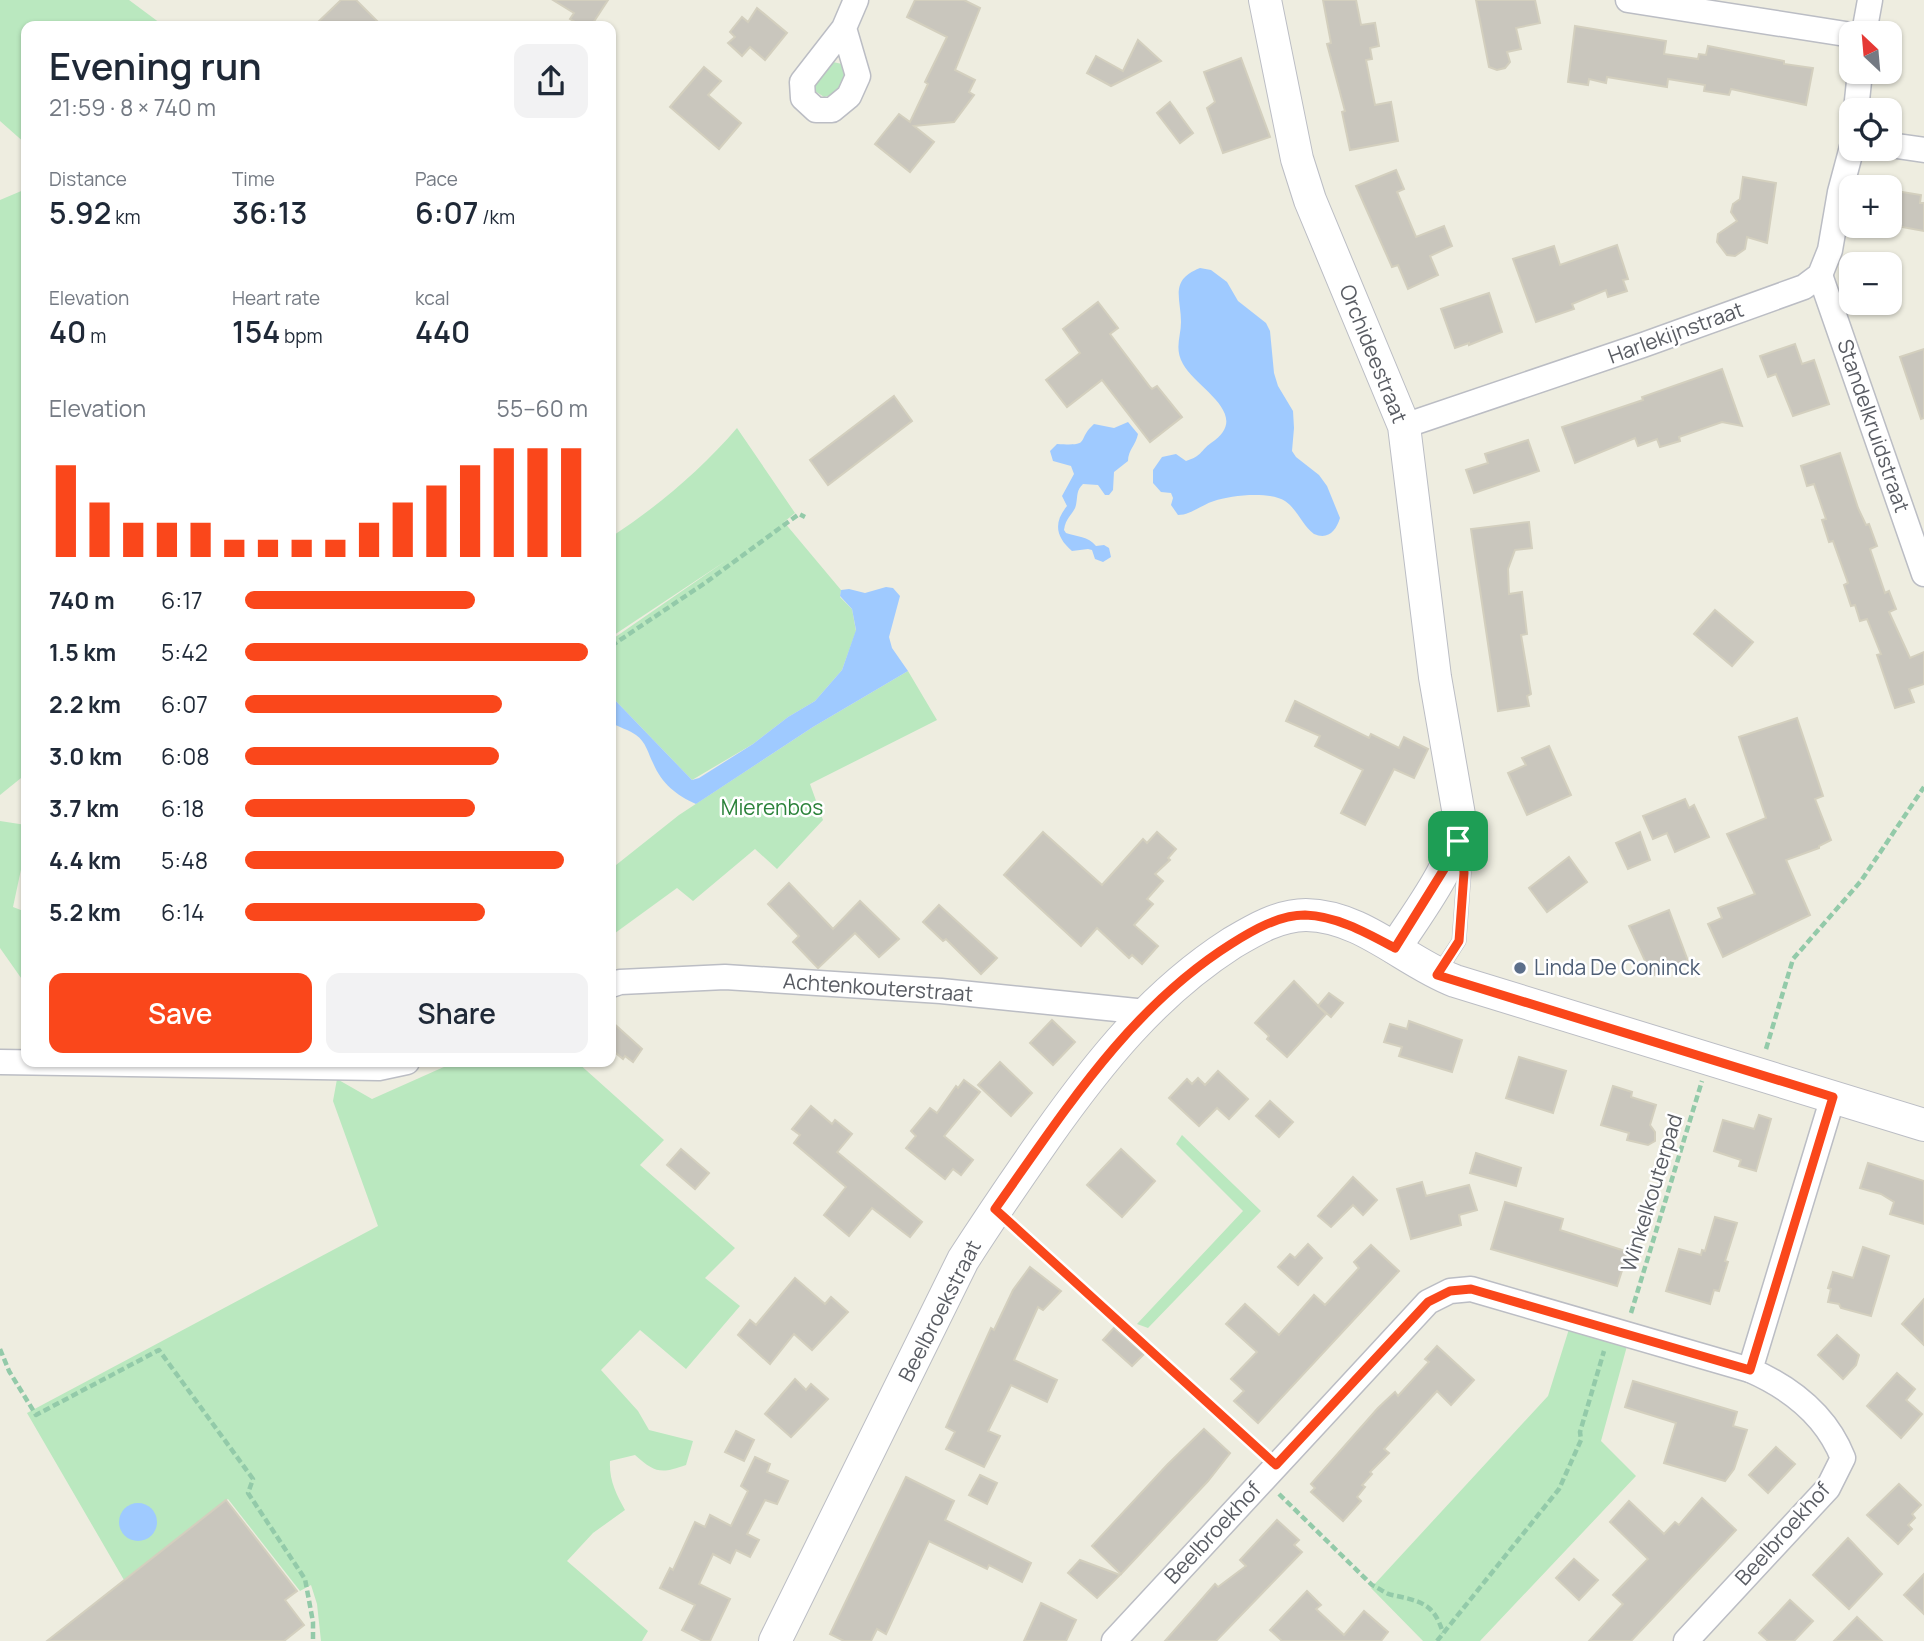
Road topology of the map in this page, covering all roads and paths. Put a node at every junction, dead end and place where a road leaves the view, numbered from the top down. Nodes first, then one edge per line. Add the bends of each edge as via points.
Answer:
1 (856, 0) edge
2 (1265, 0) edge
3 (1628, 0) edge
4 (1870, 0) edge
5 (1866, 21) edge
6 (844, 28) dead end
7 (1839, 33) edge
8 (1902, 147) edge
9 (1924, 150) edge
10 (1848, 161) edge
11 (1820, 275) junction
12 (1404, 426) junction
13 (805, 517) dead end
14 (1918, 539) edge
15 (1924, 574) edge
16 (616, 643) edge
17 (1924, 787) edge
18 (1458, 841) junction
19 (1395, 948) junction
20 (1437, 975) junction
21 (616, 983) edge
22 (1146, 1012) junction
23 (1709, 1060) junction
24 (0, 1062) edge
25 (21, 1062) edge
26 (316, 1067) edge
27 (384, 1067) edge
28 (1758, 1074) junction
29 (1833, 1097) junction
30 (1924, 1125) edge
31 (995, 1209) junction
32 (1618, 1332) junction
33 (0, 1349) edge
34 (1750, 1370) junction
35 (1269, 1472) junction
36 (1443, 1634) junction
37 (313, 1641) edge
38 (775, 1641) edge
39 (1114, 1641) edge
40 (1437, 1641) edge
41 (1686, 1641) edge

1 - 6 street
2 - 12 street, Orchideestraat via 1297,159 1310,200
3 - 7 street
4 - 5 street
8 - 9 street
10 - 11 street via 1830,250
11 - 12 street, Harlekijnstraat via 1804,287
11 - 14 street, Standelkruidstraat
12 - 18 street, Orchideestraat via 1435,677 1459,815
13 - 16 path via 799,514
14 - 15 street, Standelkruidstraat
17 - 28 path via 1861,881 1793,959
18 - 19 street, Orchideestraat
18 - 20 lane, Orchideestraat via 1464,873 1459,941
19 - 20 street, Beelbroekstraat
19 - 22 street, Beelbroekstraat via 1338,921 1287,917 1210,958
20 - 23 street, Beelbroekstraat
21 - 22 street, Achtenkouterstraat via 725,977 941,991
22 - 31 street, Beelbroekstraat via 1084,1084
23 - 28 street, Beelbroekstraat
23 - 32 path, Winkelkouterpad
24 - 25 street
26 - 27 street
28 - 29 street, Beelbroekstraat
29 - 30 street, Beelbroekstraat
29 - 34 street
31 - 35 path
31 - 38 street, Beelbroekstraat via 964,1260
32 - 34 street, Beelbroekhof
32 - 35 street, Beelbroekhof via 1471,1289 1450,1291 1428,1302
32 - 36 path, Winkelkouterpad via 1559,1489
33 - 37 path via 36,1415 159,1350 253,1479 248,1493 305,1579
34 - 41 street, Beelbroekhof via 1779,1383 1813,1412 1834,1436 1843,1458 1828,1488
35 - 36 path via 1372,1585 1427,1607 1439,1619
35 - 39 street, Beelbroekhof
36 - 40 path, Winkelkouterpad

